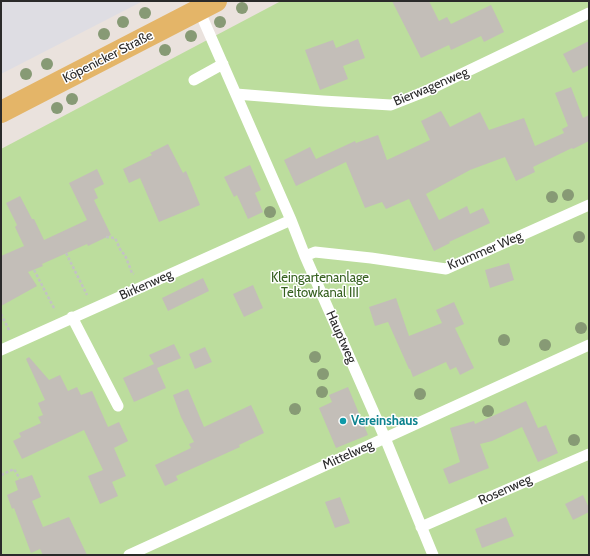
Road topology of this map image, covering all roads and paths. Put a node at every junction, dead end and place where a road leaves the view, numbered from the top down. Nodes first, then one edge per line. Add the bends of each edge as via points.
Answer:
1 (207, 6) edge
2 (589, 13) edge
3 (223, 64) junction
4 (194, 80) dead end
5 (236, 94) junction
6 (1, 112) edge
7 (589, 205) edge
8 (291, 220) junction
9 (106, 237) dead end
10 (66, 253) dead end
11 (305, 256) junction
12 (34, 270) dead end
13 (145, 286) junction
14 (93, 308) junction
15 (67, 320) junction
16 (589, 345) edge
17 (1, 350) edge
18 (118, 406) dead end
19 (385, 438) junction
20 (589, 454) edge
21 (1, 475) edge
22 (20, 479) dead end
23 (421, 527) junction
24 (129, 555) edge
25 (433, 555) edge

1 - 3 lane, Hauptweg
1 - 6 main road, Köpenicker Straße
2 - 5 lane, Bierwagenweg via 424,92 391,105
3 - 4 lane
3 - 5 lane, Hauptweg
5 - 8 lane, Hauptweg
7 - 11 lane, Krummer Weg via 446,269 314,252
8 - 11 lane, Hauptweg
8 - 13 lane, Birkenweg
9 - 13 path via 115,238 132,272
10 - 14 path
11 - 19 lane, Hauptweg
12 - 15 path via 59,318
13 - 14 lane, Birkenweg
14 - 15 lane, Birkenweg
15 - 17 lane, Birkenweg
15 - 18 lane
16 - 19 lane, Mittelweg
19 - 23 lane, Hauptweg
19 - 24 lane, Mittelweg
20 - 23 lane, Rosenweg
21 - 22 path via 14,469
23 - 25 lane, Hauptweg

